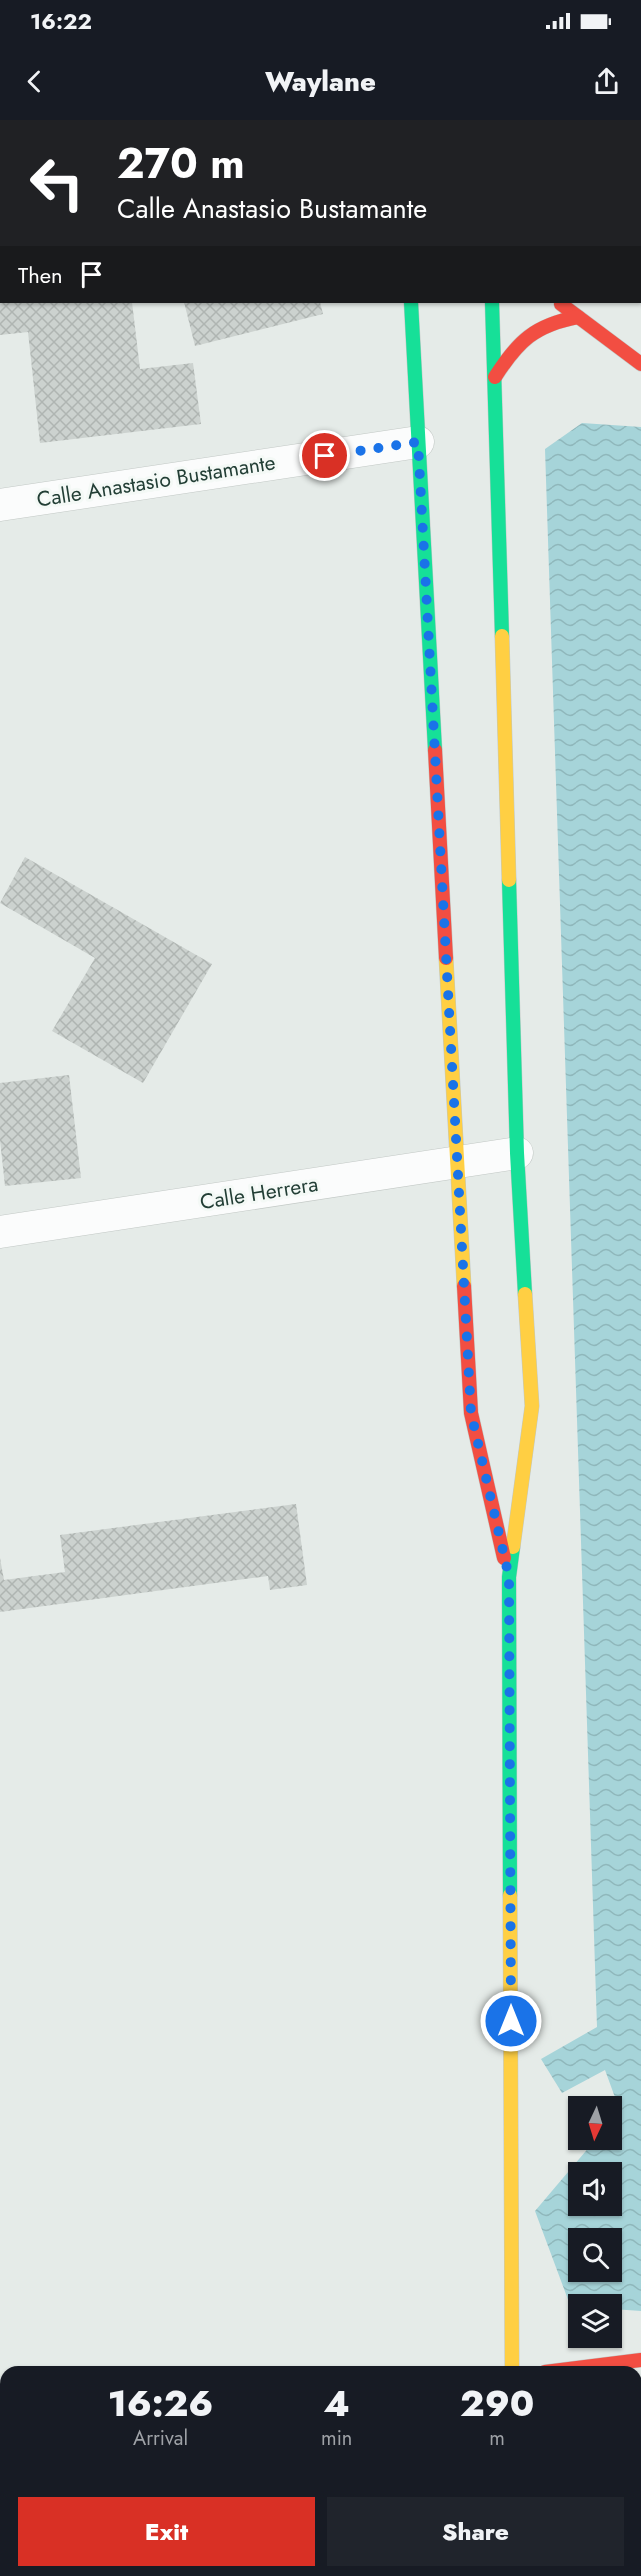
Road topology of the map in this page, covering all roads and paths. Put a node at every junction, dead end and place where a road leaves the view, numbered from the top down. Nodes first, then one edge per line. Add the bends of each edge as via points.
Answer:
1 (411, 303) edge
2 (492, 303) edge
3 (558, 303) edge
4 (578, 317) junction
5 (641, 364) edge
6 (495, 377) junction
7 (418, 442) junction
8 (0, 505) edge
9 (517, 1153) junction
10 (456, 1163) junction
11 (0, 1232) edge
12 (509, 1577) junction
13 (641, 2360) edge
14 (512, 2366) edge
15 (593, 2366) edge

1 - 7 main road
2 - 6 main road
3 - 4 main road
4 - 5 main road
4 - 6 main road via 545,324 523,340
6 - 9 main road
7 - 8 street, Calle Anastasio Bustamante
7 - 10 main road
9 - 10 street, Calle Herrera
9 - 12 main road via 532,1406
10 - 11 street, Calle Herrera
10 - 12 main road via 471,1413
12 - 14 main road
13 - 15 main road

